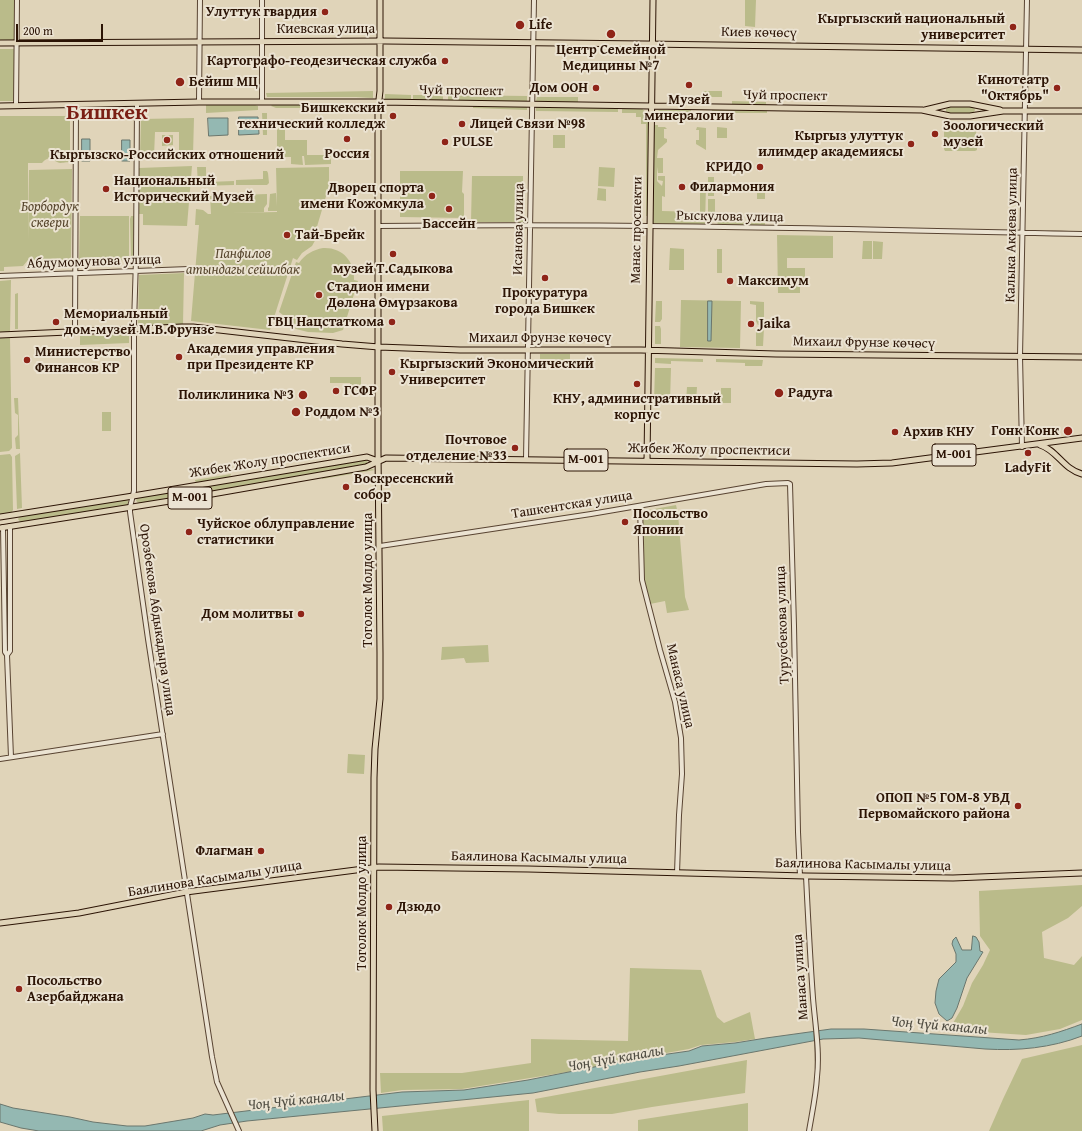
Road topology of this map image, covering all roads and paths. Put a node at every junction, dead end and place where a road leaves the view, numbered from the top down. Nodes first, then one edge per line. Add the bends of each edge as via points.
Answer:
1 (17, 0) edge
2 (200, 0) edge
3 (262, 0) edge
4 (380, 0) edge
5 (534, 0) edge
6 (653, 0) edge
7 (1027, 0) edge
8 (380, 41) junction
9 (200, 42) junction
10 (262, 42) junction
11 (0, 43) edge
12 (17, 43) junction
13 (533, 43) junction
14 (652, 44) junction
15 (1026, 49) junction
16 (1082, 50) edge
17 (199, 102) junction
18 (262, 102) junction
19 (379, 102) junction
20 (137, 104) junction
21 (532, 104) junction
22 (76, 105) junction
23 (0, 106) edge
24 (16, 106) junction
25 (652, 106) junction
26 (922, 110) junction
27 (1003, 111) junction
28 (1025, 111) junction
29 (1082, 111) edge
30 (530, 225) junction
31 (379, 226) junction
32 (650, 226) junction
33 (1022, 233) junction
34 (1082, 234) edge
35 (189, 269) dead end
36 (135, 271) junction
37 (75, 274) junction
38 (0, 276) edge
39 (134, 329) junction
40 (75, 331) junction
41 (0, 335) edge
42 (379, 346) junction
43 (527, 350) junction
44 (648, 350) junction
45 (1082, 351) edge
46 (1020, 356) junction
47 (1082, 358) edge
48 (1082, 438) edge
49 (1037, 445) junction
50 (1022, 447) junction
51 (526, 459) junction
52 (378, 461) junction
53 (647, 461) junction
54 (1082, 474) edge
55 (766, 484) joint
56 (133, 496) junction
57 (640, 506) junction
58 (130, 507) junction
59 (0, 517) edge
60 (10, 526) junction
61 (2, 528) edge
62 (380, 546) junction
63 (7, 655) junction
64 (163, 734) junction
65 (11, 758) junction
66 (0, 759) edge
67 (798, 789) joint
68 (374, 868) junction
69 (677, 873) junction
70 (1082, 873) edge
71 (803, 876) junction
72 (186, 892) junction
73 (0, 923) edge
74 (240, 1131) edge
75 (375, 1131) edge
76 (809, 1131) edge

1 - 12 street
2 - 9 street
3 - 10 street
4 - 8 main road, Тоголок Молдо улица
5 - 13 street, Исанова улица
6 - 14 main road, Манас проспекти
7 - 15 street, Калыка Акиева улица
8 - 10 main road, Киевская улица
8 - 13 main road, Киевская улица
8 - 19 main road, Тоголок Молдо улица
9 - 10 main road, Киевская улица
9 - 12 main road, Киевская улица
9 - 17 street
10 - 18 street
11 - 12 main road, Киевская улица
12 - 24 street
13 - 14 main road, Киевская улица
13 - 21 street, Исанова улица
14 - 15 main road, Киев көчөсү
14 - 25 main road, Манас проспекти
15 - 16 main road, Киев көчөсү
15 - 28 street, Калыка Акиева улица
17 - 18 main road, Чуй проспект
17 - 20 main road, Чуй проспект
18 - 19 main road, Чуй проспект
19 - 21 main road, Чуй проспект
19 - 31 main road, Тоголок Молдо улица
20 - 22 main road, Чуй проспект
20 - 36 street, Орозбекова Абдыкадыра улица
21 - 25 main road, Чуй проспект
21 - 30 street, Исанова улица
22 - 24 main road, Чуй проспект
22 - 37 street
23 - 24 main road, Чуй проспект
25 - 26 main road, Чуй проспект
25 - 32 main road, Манас проспекти
26 - 27 main road, Чуй проспект via 950,116
26 - 27 main road, Чуй проспект via 950,104 970,104
27 - 28 main road, Чуй проспект
28 - 29 main road, Чуй проспект
28 - 33 street, Калыка Акиева улица
30 - 31 street, Рыскулова улица
30 - 32 street, Рыскулова улица
30 - 43 street, Исанова улица
31 - 42 main road, Тоголок Молдо улица
32 - 33 street, Рыскулова улица
32 - 44 main road, Манас проспекти
33 - 34 street, Рыскулова улица
33 - 46 street, Калыка Акиева улица
35 - 36 street, Абдумомунова улица
36 - 37 street, Абдумомунова улица
36 - 39 street, Орозбекова Абдыкадыра улица
37 - 38 street, Абдумомунова улица
37 - 40 street
39 - 40 main road, Михаил Фрунзе көчөсү
39 - 42 main road, Михаил Фрунзе көчөсү via 193,327
39 - 56 street, Орозбекова Абдыкадыра улица
40 - 41 main road, Михаил Фрунзе көчөсү
42 - 43 main road, Михаил Фрунзе көчөсү
42 - 52 main road, Тоголок Молдо улица
43 - 44 main road, Михаил Фрунзе көчөсү
43 - 51 street, Исанова улица
44 - 46 main road, Михаил Фрунзе көчөсү via 770,354
44 - 53 main road, Манас проспекти
45 - 47 main road
46 - 47 main road, Михаил Фрунзе көчөсү
46 - 50 street, Калыка Акиева улица
48 - 49 main road, Жибек Жолу проспектиси / М-001
49 - 50 main road, Жибек Жолу проспектиси / М-001
49 - 54 main road via 1051,450 1069,468
50 - 53 main road, Жибек Жолу проспектиси / М-001 via 892,463
51 - 52 main road, Жибек Жолу проспектиси / М-001 via 386,458
51 - 53 main road, Жибек Жолу проспектиси / М-001
52 - 56 main road, Жибек Жолу проспектиси / М-001 via 367,457
52 - 58 main road, Жибек Жолу проспектиси / М-001 via 366,468
52 - 62 main road, Тоголок Молдо улица
55 - 57 street, Ташкентская улица
55 - 67 street, Турусбекова улица via 790,484
56 - 58 street, Орозбекова Абдыкадыра улица
56 - 59 main road, Жибек Жолу проспектиси / М-001
57 - 62 street, Ташкентская улица
57 - 69 street, Манаса улица via 642,580 675,702 681,738 682,774
58 - 60 main road, Жибек Жолу проспектиси / М-001
58 - 64 street, Орозбекова Абдыкадыра улица
60 - 61 main road, Жибек Жолу проспектиси / М-001
60 - 63 street via 10,652
61 - 63 street
62 - 68 main road, Тоголок Молдо улица via 380,699 375,749
63 - 65 street
64 - 65 street
64 - 72 street, Орозбекова Абдыкадыра улица
65 - 66 street
67 - 71 street, Манаса улица
68 - 69 main road, Баялинова Касымалы улица
68 - 72 main road, Баялинова Касымалы улица
68 - 75 main road, Тоголок Молдо улица
69 - 71 main road, Баялинова Касымалы улица
70 - 71 main road, Баялинова Касымалы улица via 953,878
71 - 76 street, Манаса улица via 809,923 818,1077
72 - 73 main road, Баялинова Касымалы улица via 65,915
72 - 74 street, Орозбекова Абдыкадыра улица via 217,1082

